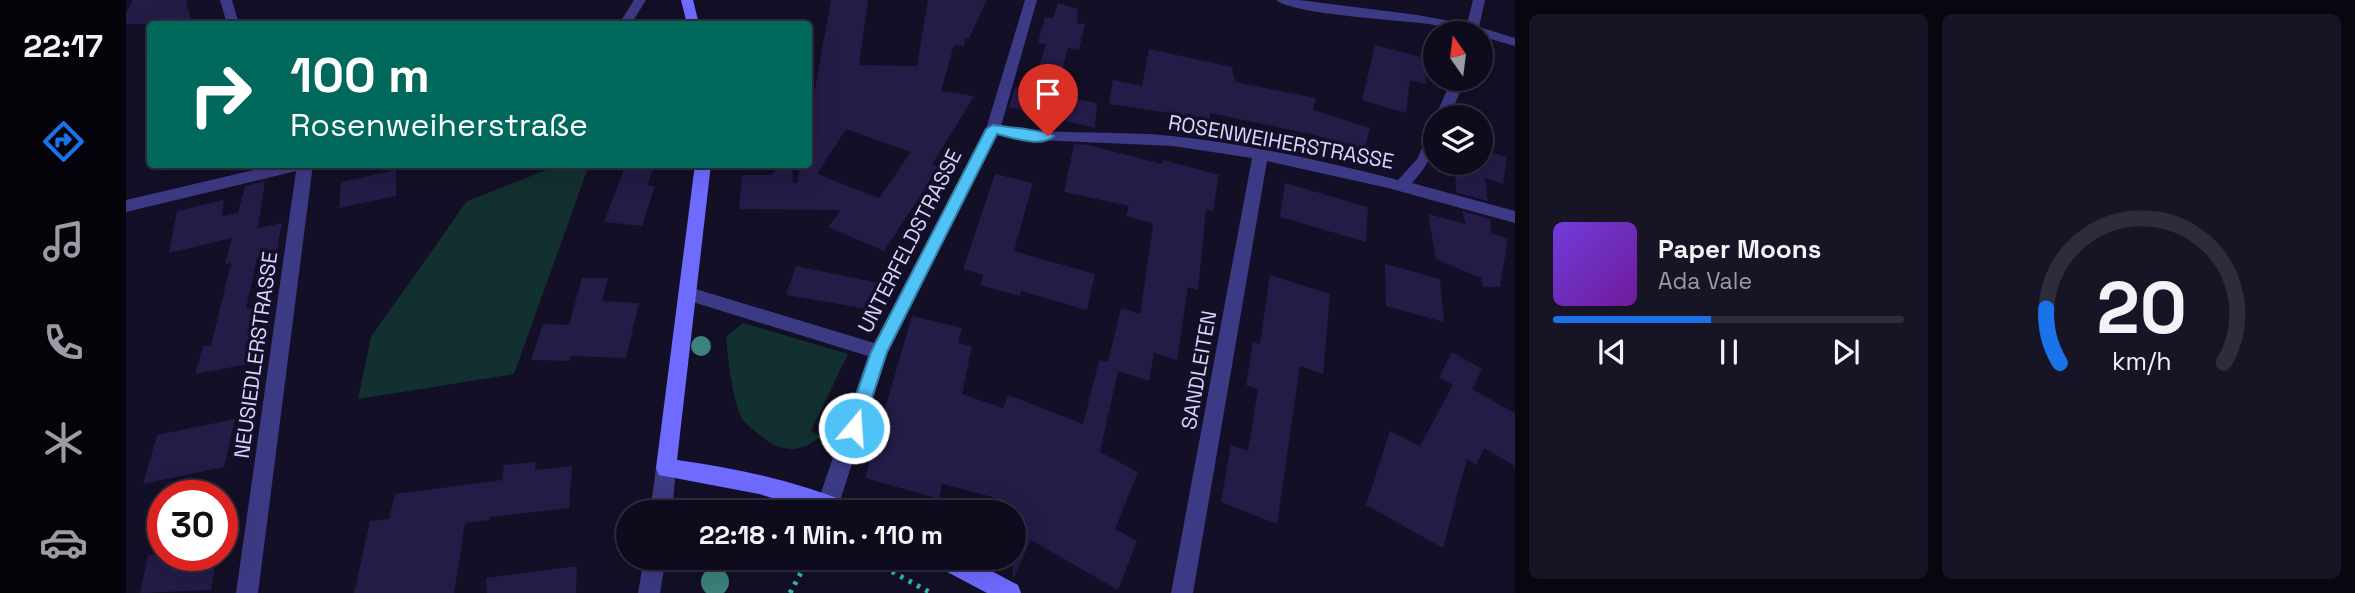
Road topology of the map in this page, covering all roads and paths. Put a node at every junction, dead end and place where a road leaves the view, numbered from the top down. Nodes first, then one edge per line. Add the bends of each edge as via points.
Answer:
1 (226, 0) edge
2 (640, 0) edge
3 (687, 0) edge
4 (1031, 0) edge
5 (1282, 0) edge
6 (1479, 0) edge
7 (232, 21) edge
8 (627, 21) edge
9 (692, 21) edge
10 (1434, 21) edge
11 (1474, 21) edge
12 (1493, 36) edge
13 (1515, 42) edge
14 (993, 129) junction
15 (1260, 155) junction
16 (1423, 161) edge
17 (292, 168) edge
18 (305, 168) edge
19 (703, 168) edge
20 (1402, 185) junction
21 (126, 206) edge
22 (1515, 217) edge
23 (689, 295) junction
24 (879, 352) junction
25 (667, 468) junction
26 (663, 500) edge
27 (813, 500) edge
28 (829, 500) edge
29 (653, 570) edge
30 (802, 570) edge
31 (889, 570) edge
32 (967, 570) edge
33 (247, 593) edge
34 (649, 593) edge
35 (790, 593) edge
36 (931, 593) edge
37 (1010, 593) edge
38 (1182, 593) edge

1 - 7 street
2 - 8 street
3 - 9 street
4 - 14 street, UNTERFELDSTRASSE
5 - 10 street via 1346,13
6 - 11 street
12 - 13 street
14 - 15 street, ROSENWEIHERSTRASSE via 1025,136 1172,141
14 - 24 street, UNTERFELDSTRASSE
15 - 20 street, ROSENWEIHERSTRASSE
15 - 38 street, SANDLEITEN
16 - 20 street
17 - 21 street
18 - 33 street, NEUSIEDLERSTRASSE
19 - 23 street
20 - 22 street, ROSENWEIHERSTRASSE
23 - 24 street
23 - 25 street
24 - 28 street, UNTERFELDSTRASSE
25 - 26 street
25 - 27 street via 723,476
29 - 34 street
30 - 35 path
31 - 36 path
32 - 37 street

